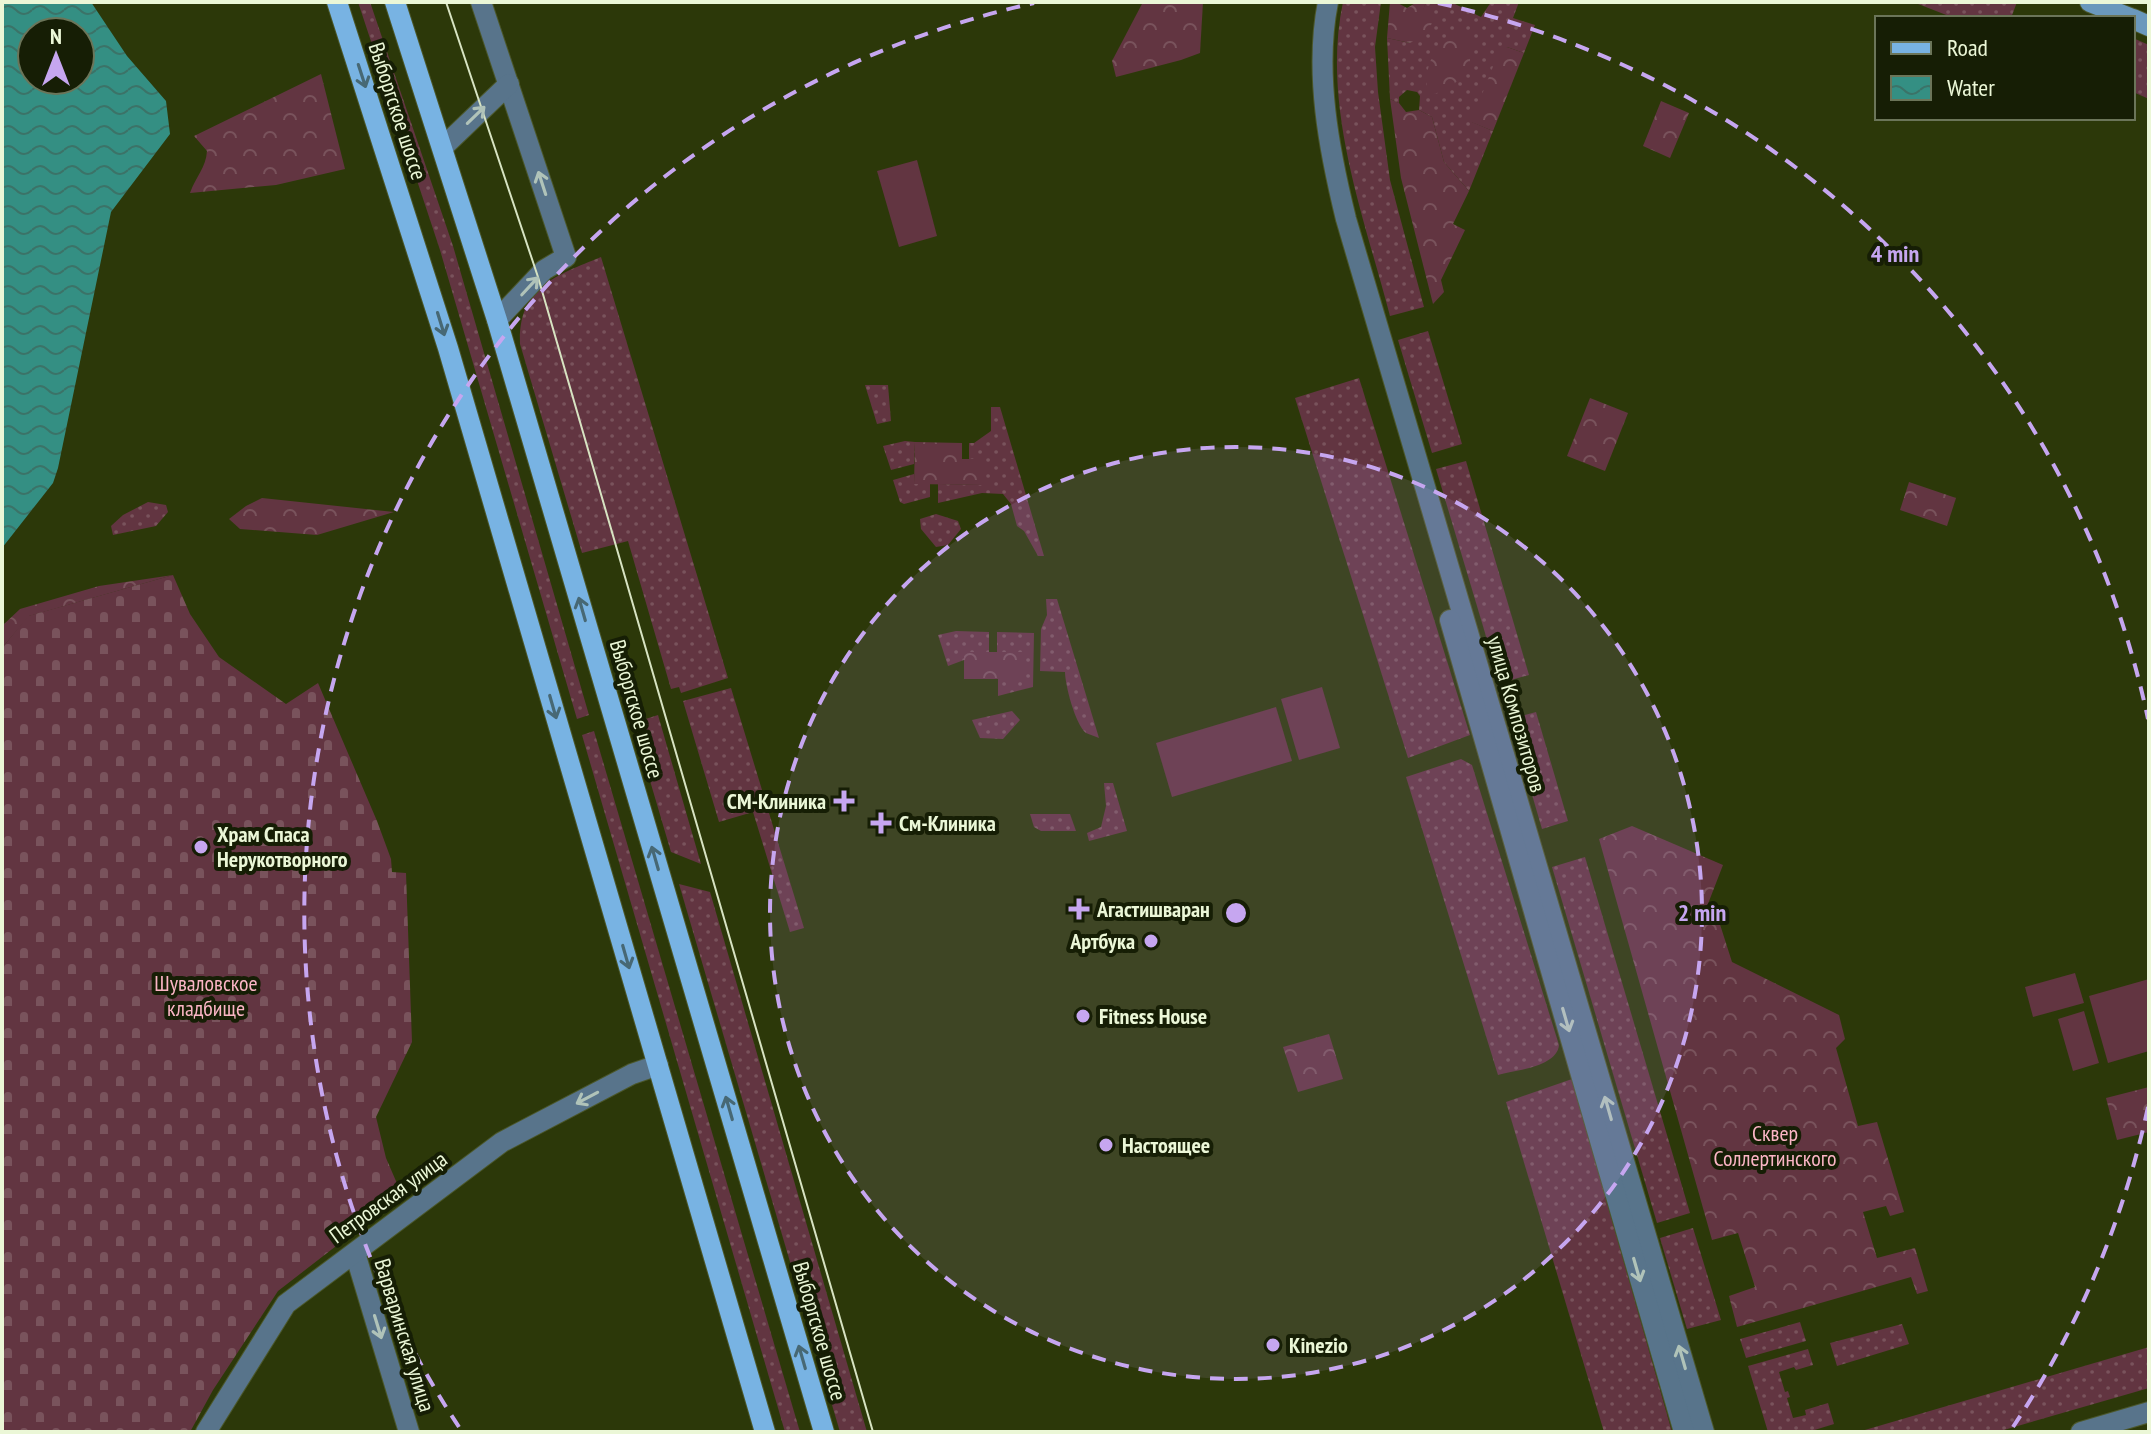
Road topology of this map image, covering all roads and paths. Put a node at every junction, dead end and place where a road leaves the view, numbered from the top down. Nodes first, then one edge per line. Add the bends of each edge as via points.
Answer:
1 (337, 2) edge
2 (395, 2) edge
3 (481, 2) edge
4 (1314, 2) edge
5 (1328, 2) edge
6 (2090, 2) edge
7 (2125, 16) edge
8 (509, 84) junction
9 (443, 147) junction
10 (497, 320) junction
11 (658, 1065) junction
12 (355, 1253) junction
13 (2149, 1412) edge
14 (206, 1432) edge
15 (409, 1432) edge
16 (765, 1432) edge
17 (824, 1432) edge
18 (1684, 1432) edge
19 (1704, 1432) edge
20 (2081, 1432) edge

1 -> 11 main road, Выборгское шоссе via 448,348
2 - 9 main road, Выборгское шоссе
3 - 8 street
4 -> 18 street, улица Композиторов via 1313,89 1336,222
19 -> 5 street, улица Композиторов via 1346,219 1325,87
6 - 7 main road
9 -> 8 street
10 -> 8 street via 544,270 566,257
9 - 10 main road, Выборгское шоссе
17 -> 10 main road, Выборгское шоссе
11 -> 12 street, Петровская улица via 502,1142
11 - 16 main road, Выборгское шоссе
12 - 14 street, Петровская улица via 286,1304
12 -> 15 street, Варваринская улица
13 - 20 street

